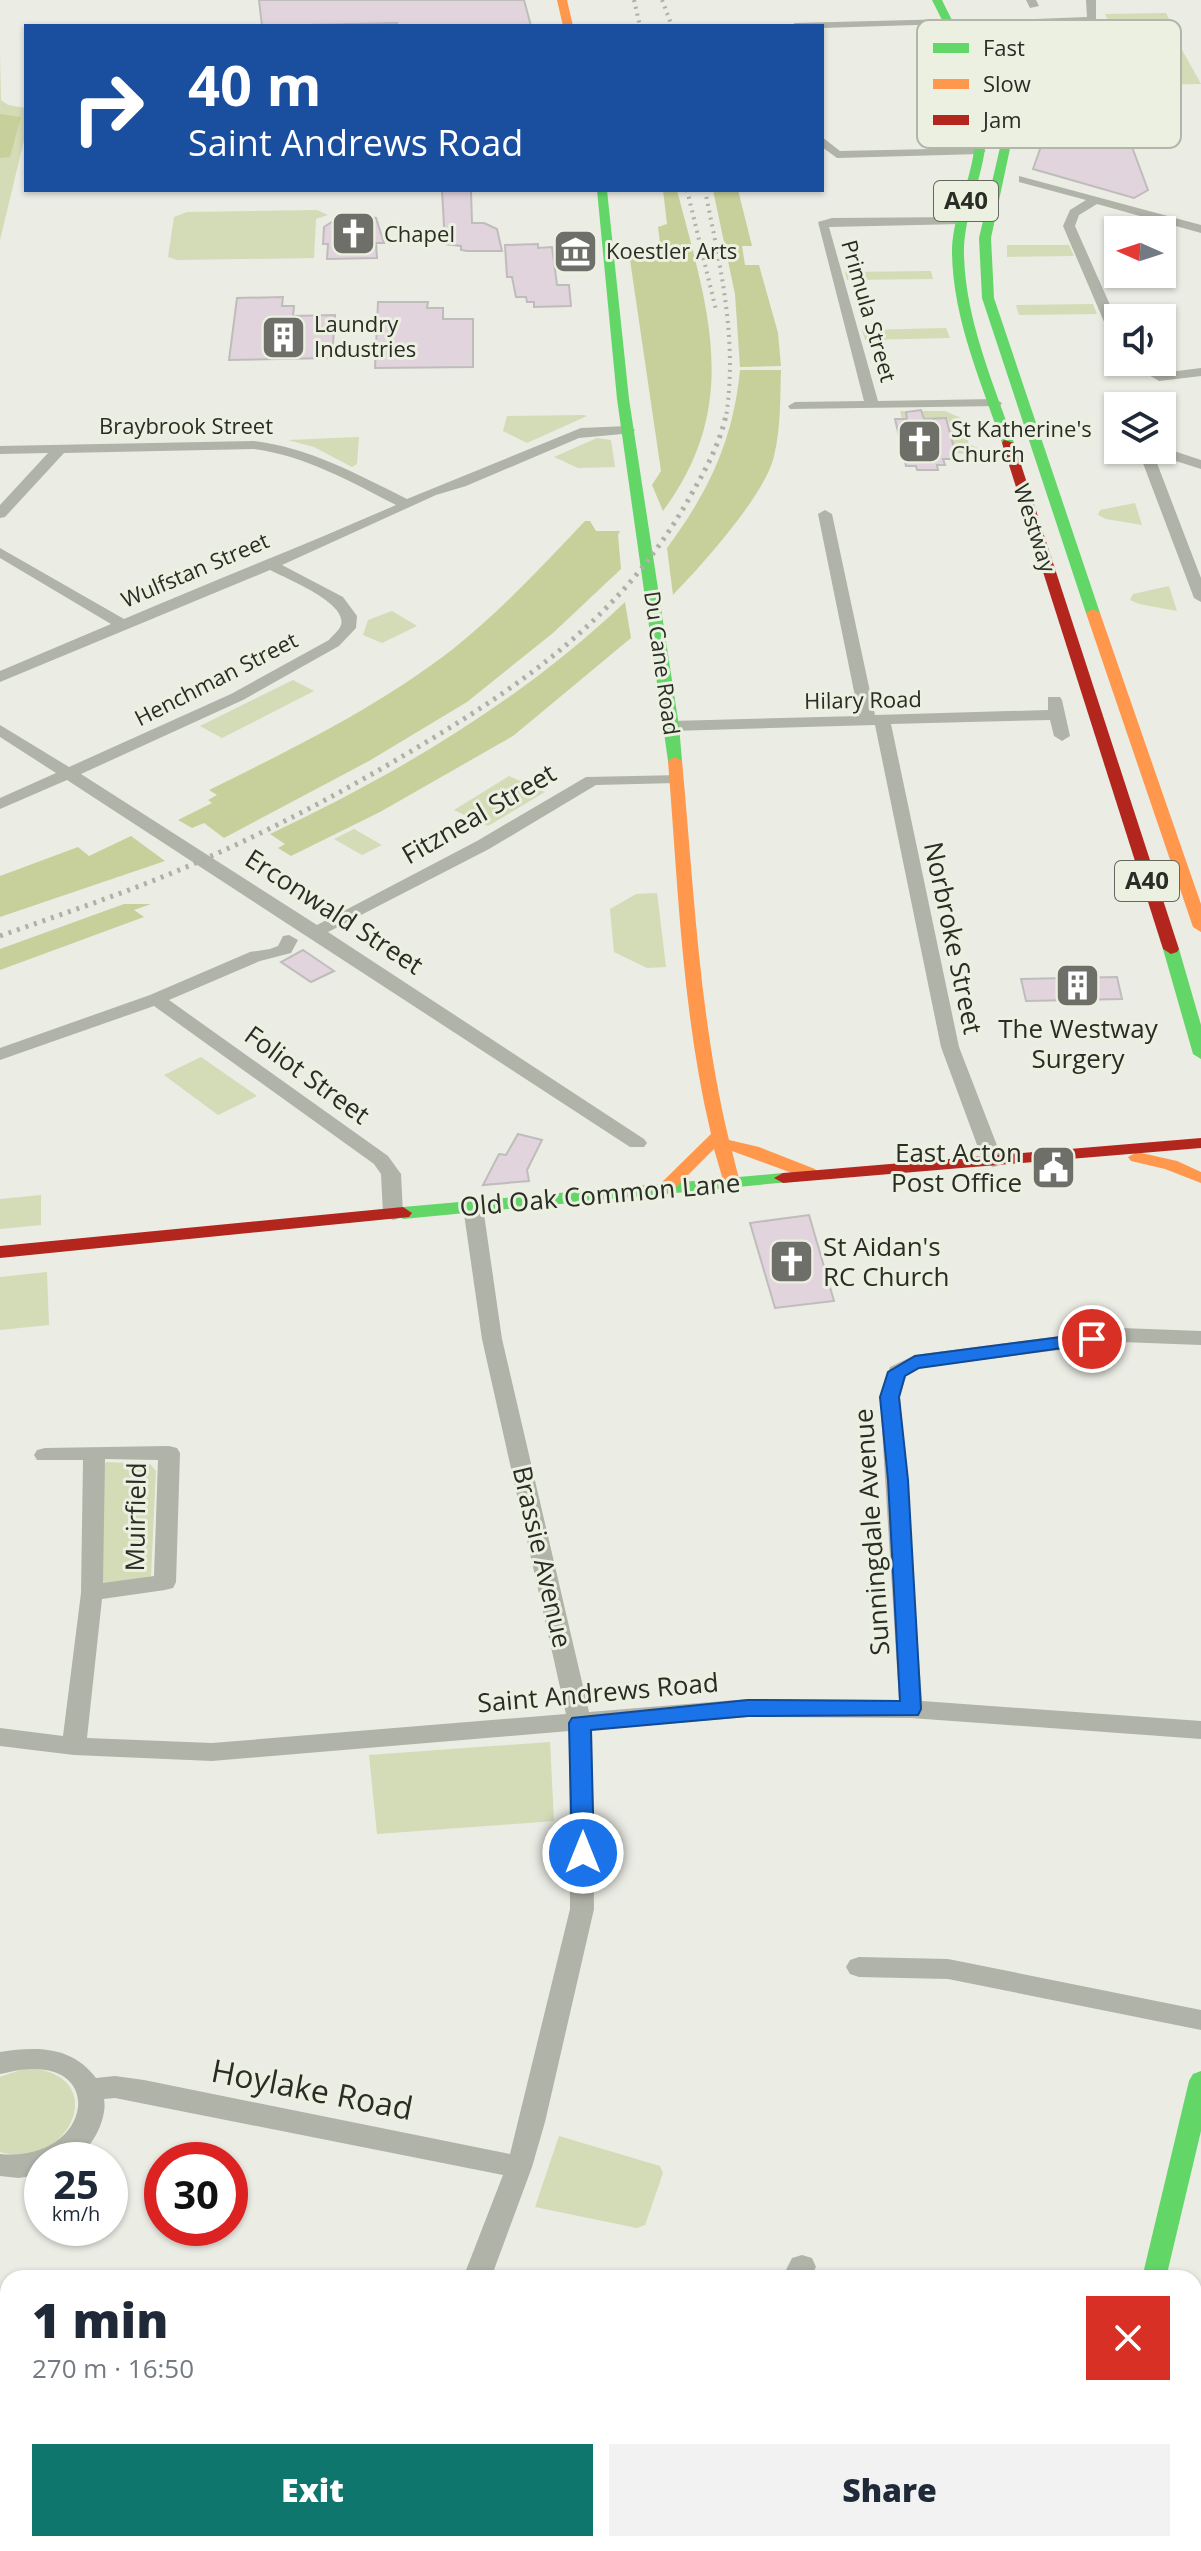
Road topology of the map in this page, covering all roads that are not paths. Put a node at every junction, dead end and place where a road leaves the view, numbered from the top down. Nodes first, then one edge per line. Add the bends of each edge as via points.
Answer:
1 (562, 0) edge
2 (937, 0) edge
3 (1091, 0) edge
4 (947, 20) edge
5 (1092, 20) edge
6 (917, 22) edge
7 (568, 24) edge
8 (824, 25) edge
9 (824, 142) edge
10 (980, 148) edge
11 (1005, 148) edge
12 (980, 151) junction
13 (1023, 179) dead end
14 (602, 192) edge
15 (1096, 199) junction
16 (961, 220) junction
17 (1201, 229) edge
18 (1104, 306) edge
19 (1201, 372) edge
20 (1176, 376) edge
21 (995, 403) junction
22 (872, 404) junction
23 (795, 406) dead end
24 (628, 430) junction
25 (60, 449) junction
26 (0, 450) edge
27 (1176, 457) edge
28 (1150, 464) edge
29 (1201, 465) edge
30 (407, 505) junction
31 (0, 514) edge
32 (825, 514) dead end
33 (0, 552) edge
34 (272, 565) junction
35 (1201, 598) edge
36 (123, 625) junction
37 (0, 677) edge
38 (875, 721) junction
39 (672, 726) junction
40 (0, 730) edge
41 (1062, 736) dead end
42 (70, 774) junction
43 (676, 778) junction
44 (0, 804) edge
45 (1201, 927) edge
46 (314, 930) junction
47 (156, 999) junction
48 (0, 1054) edge
49 (1201, 1054) edge
50 (720, 1140) junction
51 (637, 1143) dead end
52 (1201, 1143) edge
53 (1110, 1151) junction
54 (993, 1161) junction
55 (815, 1176) junction
56 (1201, 1178) edge
57 (731, 1183) junction
58 (665, 1188) junction
59 (473, 1207) junction
60 (393, 1214) junction
61 (0, 1252) edge
62 (1201, 1338) edge
63 (94, 1452) junction
64 (45, 1455) dead end
65 (92, 1593) junction
66 (911, 1709) junction
67 (580, 1723) junction
68 (1201, 1730) edge
69 (0, 1737) edge
70 (74, 1746) junction
71 (859, 1967) dead end
72 (1201, 2020) edge
73 (0, 2063) edge
74 (1201, 2081) edge
75 (90, 2090) junction
76 (75, 2142) edge
77 (0, 2165) edge
78 (24, 2166) edge
79 (519, 2167) junction
80 (480, 2270) edge
81 (1156, 2270) edge

1 - 7 main road
2 - 4 main road, Westway / A40
3 - 5 street
6 - 8 street
9 - 12 street via 837,155
10 - 12 main road, Westway / A40
11 - 45 main road, Westway / A40 via 986,229 988,298
12 - 16 main road, Westway / A40
13 - 15 street
14 - 24 main road, Du Cane Road
15 - 17 street
15 - 18 street via 1074,213 1069,226
16 - 21 main road, Westway / A40 via 958,270 963,300
16 - 22 street, Primula Street via 822,225
19 - 20 street
21 - 22 street, Primula Street
21 - 49 main road, Westway / A40
22 - 23 street, Primula Street
24 - 30 street, Wulfstan Street via 574,435 428,502
24 - 39 main road, Du Cane Road
25 - 26 street, Braybrook Street
25 - 30 street, Braybrook Street via 285,448
25 - 31 street
27 - 29 street
28 - 35 street
30 - 34 street, Wulfstan Street
32 - 38 street, Norbroke Street
33 - 36 street
34 - 36 street, Wulfstan Street
34 - 42 street, Henchman Street via 338,600 349,616 342,635 237,697
36 - 37 street, Wulfstan Street
38 - 39 street, Hilary Road
38 - 41 street, Hilary Road via 1055,708
38 - 54 street, Norbroke Street via 950,1047
39 - 43 main road, Du Cane Road
40 - 42 street, Erconwald Street
42 - 44 street, Henchman Street
42 - 46 street, Erconwald Street
43 - 46 street, Fitzneal Street via 592,780 483,845
43 - 50 main road, Du Cane Road via 692,972
46 - 47 street, Fitzneal Street via 289,940 274,954 256,956
46 - 51 street, Erconwald Street
47 - 48 street
47 - 60 street, Foliot Street via 381,1160 391,1174
50 - 55 main road
50 - 57 main road, Du Cane Road
50 - 58 main road
52 - 53 main road, Old Oak Common Lane
53 - 54 main road, Old Oak Common Lane
53 - 56 main road
54 - 55 main road, Old Oak Common Lane
55 - 57 main road, Old Oak Common Lane
57 - 58 main road, Old Oak Common Lane
58 - 59 main road, Old Oak Common Lane
59 - 60 main road, Old Oak Common Lane
59 - 67 street, Brassie Avenue via 492,1339
60 - 61 main road, Old Oak Common Lane
62 - 66 street, Sunningdale Avenue via 1121,1335 915,1362 897,1372 890,1397
63 - 64 street, Muirfield
63 - 65 street, Muirfield
63 - 65 street, Muirfield via 169,1453 165,1582
65 - 70 street, Muirfield
66 - 67 street, Saint Andrews Road via 748,1708
66 - 68 street, Saint Andrews Road
67 - 70 street, Saint Andrews Road via 212,1752
67 - 79 street, Brassie Avenue via 582,1909
69 - 70 street, Saint Andrews Road
71 - 72 street via 948,1969
73 - 75 street via 33,2056 64,2062
74 - 81 main road
75 - 76 street via 92,2107
75 - 79 street, Hoylake Road via 144,2091
77 - 78 street
79 - 80 street, Brassie Avenue

